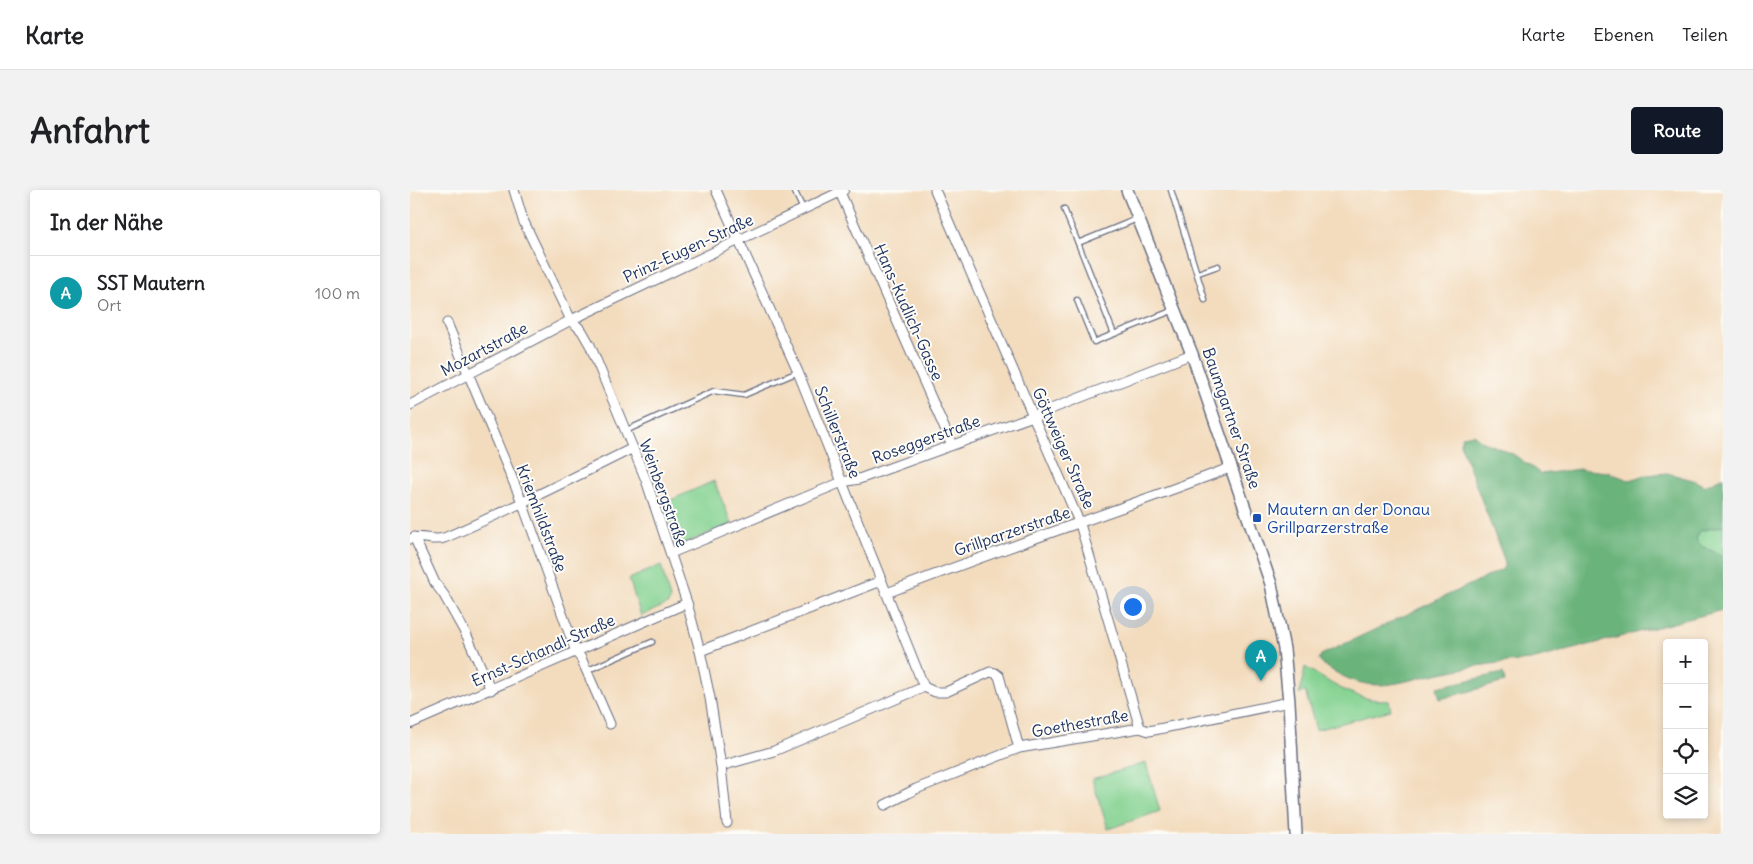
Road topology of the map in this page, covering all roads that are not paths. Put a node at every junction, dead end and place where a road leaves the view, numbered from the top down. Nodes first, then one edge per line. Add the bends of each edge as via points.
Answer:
1 (716, 190) edge
2 (794, 190) edge
3 (935, 190) edge
4 (1127, 190) edge
5 (1171, 190) edge
6 (516, 191) edge
7 (841, 191) edge
8 (1064, 208) dead end
9 (804, 210) junction
10 (1138, 218) junction
11 (740, 240) junction
12 (1078, 243) junction
13 (1218, 266) dead end
14 (1198, 273) junction
15 (1077, 300) dead end
16 (1205, 300) dead end
17 (1175, 310) junction
18 (571, 320) junction
19 (447, 322) dead end
20 (1114, 334) junction
21 (1192, 354) junction
22 (798, 372) junction
23 (468, 374) junction
24 (410, 405) edge
25 (1033, 416) junction
26 (625, 431) junction
27 (952, 445) junction
28 (633, 448) junction
29 (1232, 467) junction
30 (842, 482) junction
31 (522, 502) junction
32 (1080, 524) junction
33 (412, 538) edge
34 (671, 553) junction
35 (881, 581) junction
36 (887, 593) junction
37 (687, 603) junction
38 (652, 642) dead end
39 (700, 651) junction
40 (576, 652) junction
41 (586, 671) junction
42 (924, 687) junction
43 (491, 690) junction
44 (1289, 702) junction
45 (410, 724) edge
46 (610, 724) dead end
47 (1140, 728) junction
48 (1019, 748) junction
49 (721, 766) junction
50 (885, 805) dead end
51 (727, 822) dead end
52 (1296, 834) edge

1 - 11 street, Schillerstraße
2 - 9 lane
3 - 25 street, Göttweiger Straße
4 - 10 street, Baumgartner Straße
5 - 14 lane
6 - 18 street, Weinbergstraße via 523,220
7 - 9 street, Prinz-Eugen-Straße
7 - 27 street, Hans-Kudlich-Gasse
8 - 12 lane
9 - 11 street, Prinz-Eugen-Straße
10 - 12 lane
10 - 17 street, Baumgartner Straße
11 - 18 street, Prinz-Eugen-Straße
11 - 22 street, Schillerstraße
12 - 20 lane
13 - 14 lane
14 - 16 lane
15 - 20 lane via 1094,342
17 - 20 lane
17 - 21 street, Baumgartner Straße
18 - 23 street, Mozartstraße
18 - 26 street, Weinbergstraße via 582,330 590,345
19 - 23 street, Kriemhildstraße
21 - 25 street, Roseggerstraße
21 - 29 street, Baumgartner Straße
22 - 26 lane via 744,395 714,391
22 - 30 street, Schillerstraße
23 - 24 street, Mozartstraße
23 - 31 street, Kriemhildstraße
25 - 27 street, Roseggerstraße
25 - 32 street, Göttweiger Straße
26 - 28 street, Weinbergstraße
27 - 30 street, Roseggerstraße via 859,479
28 - 31 street
28 - 34 street, Weinbergstraße
29 - 32 street, Grillparzerstraße
29 - 44 street, Baumgartner Straße via 1271,584 1284,649
30 - 34 street, Roseggerstraße
30 - 35 street, Schillerstraße
31 - 33 street via 440,539
31 - 40 street, Kriemhildstraße
32 - 36 street, Grillparzerstraße
32 - 47 street, Göttweiger Straße
33 - 43 street via 467,636
34 - 37 street, Weinbergstraße
35 - 36 street, Schillerstraße
35 - 39 street
36 - 42 street, Schillerstraße
37 - 39 street, Weinbergstraße
37 - 40 street, Ernst-Schandl-Straße
38 - 41 lane
39 - 49 street, Weinbergstraße
40 - 41 street, Kriemhildstraße
40 - 43 street, Ernst-Schandl-Straße
41 - 46 street, Kriemhildstraße
42 - 48 street via 946,692 990,672 996,673
42 - 49 street via 774,752
43 - 45 street, Ernst-Schandl-Straße
44 - 47 street, Goethestraße via 1149,731
44 - 52 street, Baumgartner Straße
47 - 48 street, Goethestraße
48 - 50 street, Goethestraße via 916,789
49 - 51 street, Weinbergstraße

